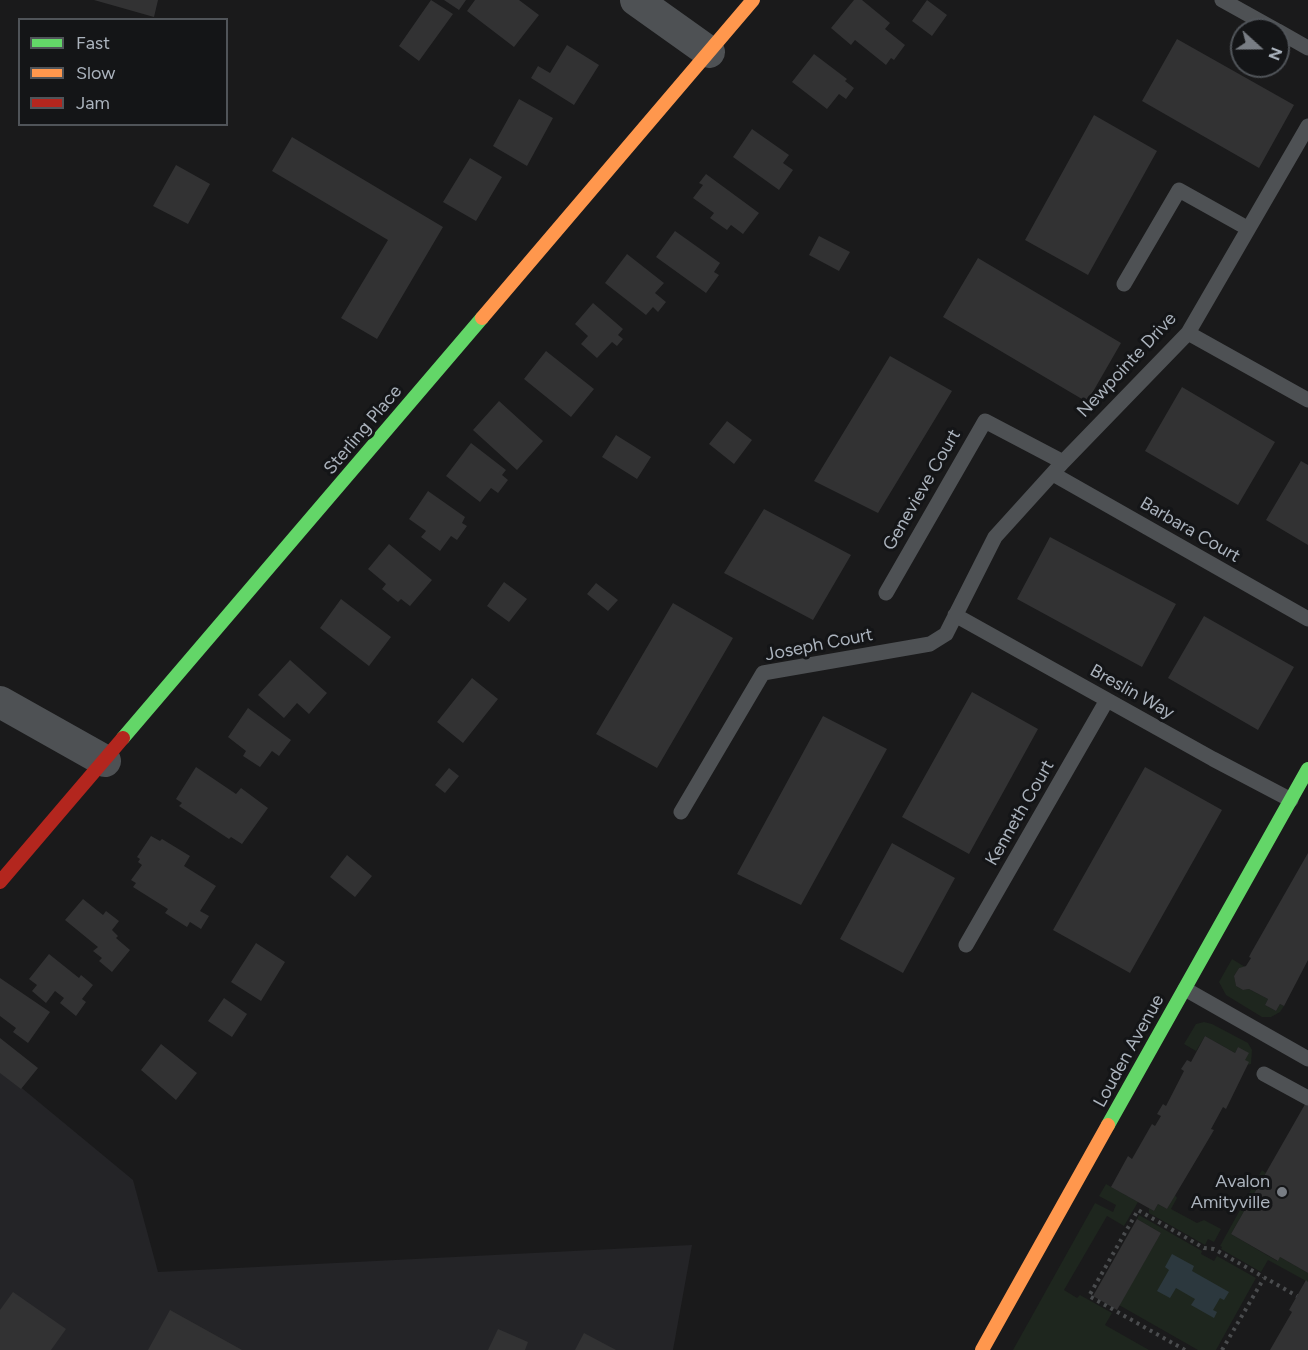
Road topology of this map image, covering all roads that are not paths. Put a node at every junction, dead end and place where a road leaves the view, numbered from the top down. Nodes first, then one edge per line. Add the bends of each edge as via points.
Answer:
1 (636, 0) edge
2 (753, 0) edge
3 (1222, 0) edge
4 (1254, 18) edge
5 (1290, 38) edge
6 (1308, 48) edge
7 (709, 52) junction
8 (1308, 126) edge
9 (1247, 228) junction
10 (1124, 284) dead end
11 (1188, 333) junction
12 (1308, 400) edge
13 (1063, 462) junction
14 (1053, 474) junction
15 (886, 593) dead end
16 (956, 615) junction
17 (1308, 619) edge
18 (1107, 700) junction
19 (0, 702) edge
20 (105, 761) junction
21 (1308, 769) edge
22 (1291, 800) junction
23 (681, 812) dead end
24 (0, 882) edge
25 (966, 945) dead end
26 (1185, 989) junction
27 (1308, 1059) edge
28 (1263, 1074) dead end
29 (1308, 1098) edge
30 (982, 1350) edge

1 - 7 street
2 - 7 street, Sterling Place
3 - 4 lane
5 - 6 lane
7 - 20 street, Sterling Place
8 - 9 lane, Newpointe Drive
9 - 10 lane via 1179,190
9 - 11 lane, Newpointe Drive
11 - 12 lane
11 - 13 lane, Newpointe Drive
13 - 14 lane, Newpointe Drive
13 - 15 lane, Genevieve Court via 985,421
14 - 16 lane, Newpointe Drive via 995,537
14 - 17 lane, Barbara Court
16 - 18 lane, Breslin Way
16 - 23 lane, Joseph Court via 946,634 930,644 763,673
18 - 22 lane, Breslin Way
18 - 25 lane, Kenneth Court
19 - 20 street
20 - 24 street, Sterling Place
21 - 22 street, Louden Avenue
22 - 26 street, Louden Avenue
26 - 27 lane
26 - 30 street, Louden Avenue
28 - 29 lane

